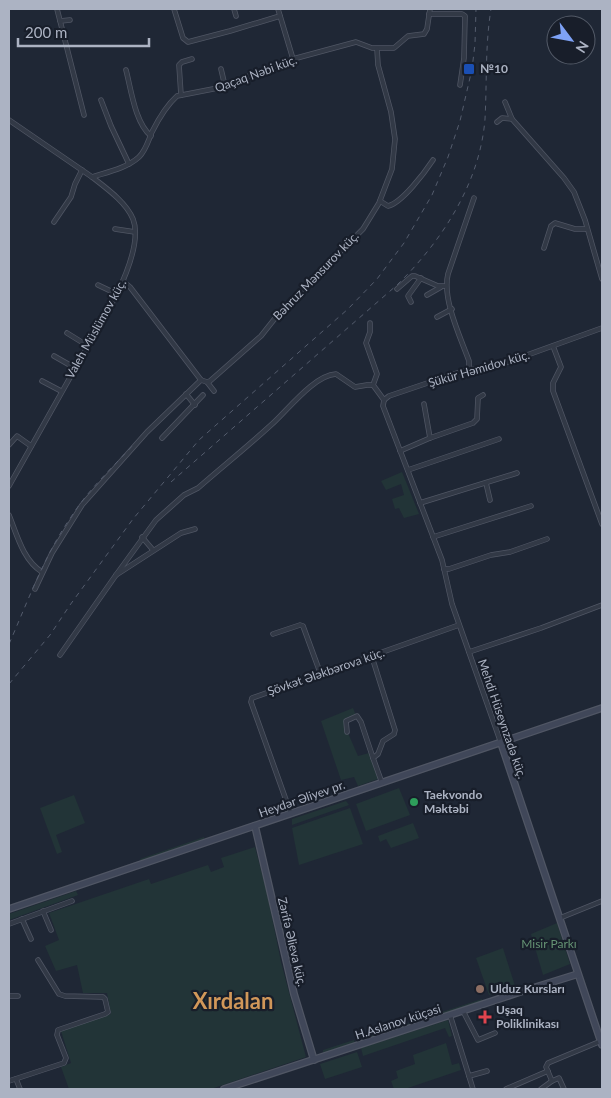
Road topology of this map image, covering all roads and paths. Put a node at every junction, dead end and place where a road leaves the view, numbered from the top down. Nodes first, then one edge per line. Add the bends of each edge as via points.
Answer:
1 (57, 9) edge
2 (174, 9) edge
3 (234, 9) edge
4 (278, 9) edge
5 (430, 9) edge
6 (429, 14) junction
7 (236, 16) dead end
8 (280, 16) junction
9 (70, 20) dead end
10 (60, 21) junction
11 (377, 49) junction
12 (192, 59) dead end
13 (293, 59) junction
14 (221, 69) dead end
15 (126, 70) dead end
16 (460, 85) dead end
17 (225, 86) junction
18 (181, 95) junction
19 (101, 100) dead end
20 (505, 102) dead end
21 (84, 115) dead end
22 (512, 119) junction
23 (9, 120) edge
24 (497, 122) dead end
25 (150, 136) junction
26 (433, 160) dead end
27 (129, 164) junction
28 (82, 170) junction
29 (92, 177) junction
30 (474, 198) dead end
31 (380, 201) junction
32 (54, 222) dead end
33 (115, 228) dead end
34 (587, 229) junction
35 (135, 232) junction
36 (544, 248) dead end
37 (421, 278) junction
38 (602, 279) edge
39 (123, 281) junction
40 (98, 285) dead end
41 (444, 287) junction
42 (397, 289) dead end
43 (117, 294) junction
44 (426, 295) dead end
45 (412, 302) dead end
46 (452, 309) junction
47 (438, 316) dead end
48 (370, 323) dead end
49 (602, 328) edge
50 (67, 333) dead end
51 (88, 346) junction
52 (553, 346) junction
53 (54, 356) dead end
54 (75, 368) junction
55 (469, 370) junction
56 (201, 380) junction
57 (42, 381) dead end
58 (207, 382) junction
59 (373, 385) junction
60 (61, 391) junction
61 (214, 391) dead end
62 (186, 394) junction
63 (203, 395) dead end
64 (483, 395) dead end
65 (384, 400) junction
66 (424, 404) dead end
67 (195, 405) junction
68 (162, 438) dead end
69 (430, 438) junction
70 (499, 439) dead end
71 (9, 445) edge
72 (31, 446) junction
73 (400, 451) junction
74 (408, 470) junction
75 (517, 473) dead end
76 (486, 483) junction
77 (9, 486) edge
78 (490, 500) dead end
79 (420, 503) junction
80 (531, 506) dead end
81 (9, 515) edge
82 (602, 524) edge
83 (195, 528) dead end
84 (433, 537) junction
85 (142, 538) junction
86 (548, 539) dead end
87 (153, 550) junction
88 (444, 569) junction
89 (42, 572) junction
90 (116, 575) junction
91 (35, 589) dead end
92 (602, 605) edge
93 (459, 625) junction
94 (273, 634) dead end
95 (469, 652) junction
96 (60, 655) dead end
97 (372, 657) junction
98 (321, 675) junction
99 (602, 708) edge
100 (347, 732) dead end
101 (501, 743) junction
102 (373, 758) junction
103 (382, 783) junction
104 (291, 814) junction
105 (255, 826) junction
106 (72, 901) dead end
107 (602, 901) edge
108 (9, 909) edge
109 (43, 911) junction
110 (560, 918) junction
111 (22, 919) junction
112 (9, 924) edge
113 (51, 930) dead end
114 (31, 939) dead end
115 (38, 960) dead end
116 (578, 974) junction
117 (9, 996) edge
118 (18, 996) dead end
119 (463, 1011) junction
120 (450, 1015) junction
121 (600, 1031) edge
122 (496, 1033) dead end
123 (602, 1043) edge
124 (314, 1060) junction
125 (487, 1071) dead end
126 (548, 1071) junction
127 (469, 1076) junction
128 (16, 1079) junction
129 (9, 1081) edge
130 (552, 1081) junction
131 (518, 1087) edge
132 (20, 1089) edge
133 (224, 1089) edge
134 (473, 1089) edge
135 (506, 1089) edge
136 (541, 1089) edge
137 (564, 1089) edge

1 - 10 street
2 - 8 street via 183,38 188,42
3 - 7 street
4 - 8 street
5 - 6 street
6 - 11 street via 424,34 408,36 394,48
6 - 16 street via 465,16
8 - 13 street
9 - 10 street
10 - 21 street
11 - 13 street, Qaçaq Nəbi küç. via 356,42
11 - 31 street, Bəhruz Mənsurov küç. via 395,139 392,169
12 - 18 street via 179,65
13 - 17 street, Qaçaq Nəbi küç.
14 - 17 street
15 - 25 street via 140,120
17 - 18 street, Qaçaq Nəbi küç.
18 - 25 street via 172,101
19 - 27 street
20 - 22 street
22 - 24 street via 502,118
22 - 34 street via 570,186
23 - 28 street
25 - 27 street via 143,153
26 - 31 street via 394,204 388,206
27 - 29 street
28 - 29 street
28 - 32 street via 71,196
29 - 35 street, Valeh Müslümov küç. via 126,208 134,220
30 - 41 street
31 - 58 street, Bəhruz Mənsurov küç. via 363,229 280,312 261,336 214,380
33 - 35 street
34 - 36 street via 555,223
34 - 38 street
35 - 39 street, Valeh Müslümov küç. via 134,247
37 - 41 street
37 - 42 street via 412,276
37 - 45 street via 408,296
39 - 43 street, Valeh Müslümov küç.
39 - 56 street
40 - 43 street
41 - 44 street
41 - 46 street
43 - 51 street, Valeh Müslümov küç.
46 - 47 street
46 - 55 street
48 - 59 street via 366,343 377,374
49 - 52 street, Şükür Həmidov küç.
50 - 51 street
51 - 54 street, Valeh Müslümov küç.
52 - 55 street, Şükür Həmidov küç. via 496,366
52 - 82 street via 560,367 553,392
53 - 54 street
54 - 60 street, Valeh Müslümov küç.
55 - 65 street, Şükür Həmidov küç.
56 - 58 street
56 - 62 street
57 - 60 street
58 - 61 street
59 - 65 street
59 - 85 street via 355,387 336,374 325,377 198,488 184,495 156,520
60 - 72 street, Valeh Müslümov küç.
62 - 67 street
62 - 89 street via 82,505
63 - 67 street
64 - 69 street via 478,398 477,419 473,423
65 - 73 street, Mehdi Hüseynzadə küç. via 383,406
66 - 69 street
67 - 68 street
69 - 73 street
70 - 74 street
71 - 72 street via 17,436
72 - 77 street, Valeh Müslümov küç.
73 - 74 street, Mehdi Hüseynzadə küç.
74 - 79 street, Mehdi Hüseynzadə küç.
75 - 76 street
76 - 78 street
76 - 79 street
79 - 84 street, Mehdi Hüseynzadə küç.
80 - 84 street
81 - 89 street via 29,561
83 - 87 street
84 - 88 street, Mehdi Hüseynzadə küç.
85 - 87 street
85 - 90 street
86 - 88 street
87 - 90 street
88 - 93 street, Mehdi Hüseynzadə küç.
89 - 91 street
90 - 96 street
92 - 95 street
93 - 95 street, Mehdi Hüseynzadə küç.
93 - 97 street, Şövkət Ələkbərova küç.
94 - 98 street via 303,626
95 - 101 street, Mehdi Hüseynzadə küç.
97 - 98 street, Şövkət Ələkbərova küç.
97 - 102 street via 395,730 383,741
98 - 104 street, Şövkət Ələkbərova küç. via 251,700
99 - 101 street, Heydər Əliyev pr.
100 - 102 street via 347,719 357,716
101 - 103 street, Heydər Əliyev pr.
101 - 110 street, Mehdi Hüseynzadə küç.
102 - 103 street
103 - 104 street, Heydər Əliyev pr.
104 - 105 street, Heydər Əliyev pr.
105 - 108 street, Heydər Əliyev pr.
105 - 124 street, Zərifə Əlieva küç. via 294,994
106 - 109 street
107 - 110 street
109 - 111 street
109 - 113 street
110 - 116 street, Mehdi Hüseynzadə küç.
111 - 112 street
111 - 114 street
115 - 128 street via 59,994 103,997 108,1012 59,1029 57,1035 66,1062
116 - 119 street, H.Aslanov küçəsi
116 - 121 street, Mehdi Hüseynzadə küç.
117 - 118 street
119 - 120 street, H.Aslanov küçəsi
119 - 122 street via 478,1040
120 - 124 street, H.Aslanov küçəsi
120 - 127 street
121 - 123 street, Mehdi Hüseynzadə küç.
123 - 126 street via 548,1063
124 - 133 street, H.Aslanov küçəsi
125 - 127 street
126 - 130 street
126 - 131 street
127 - 134 street
128 - 129 street
128 - 132 street
130 - 136 street
130 - 137 street via 559,1078
131 - 135 street

